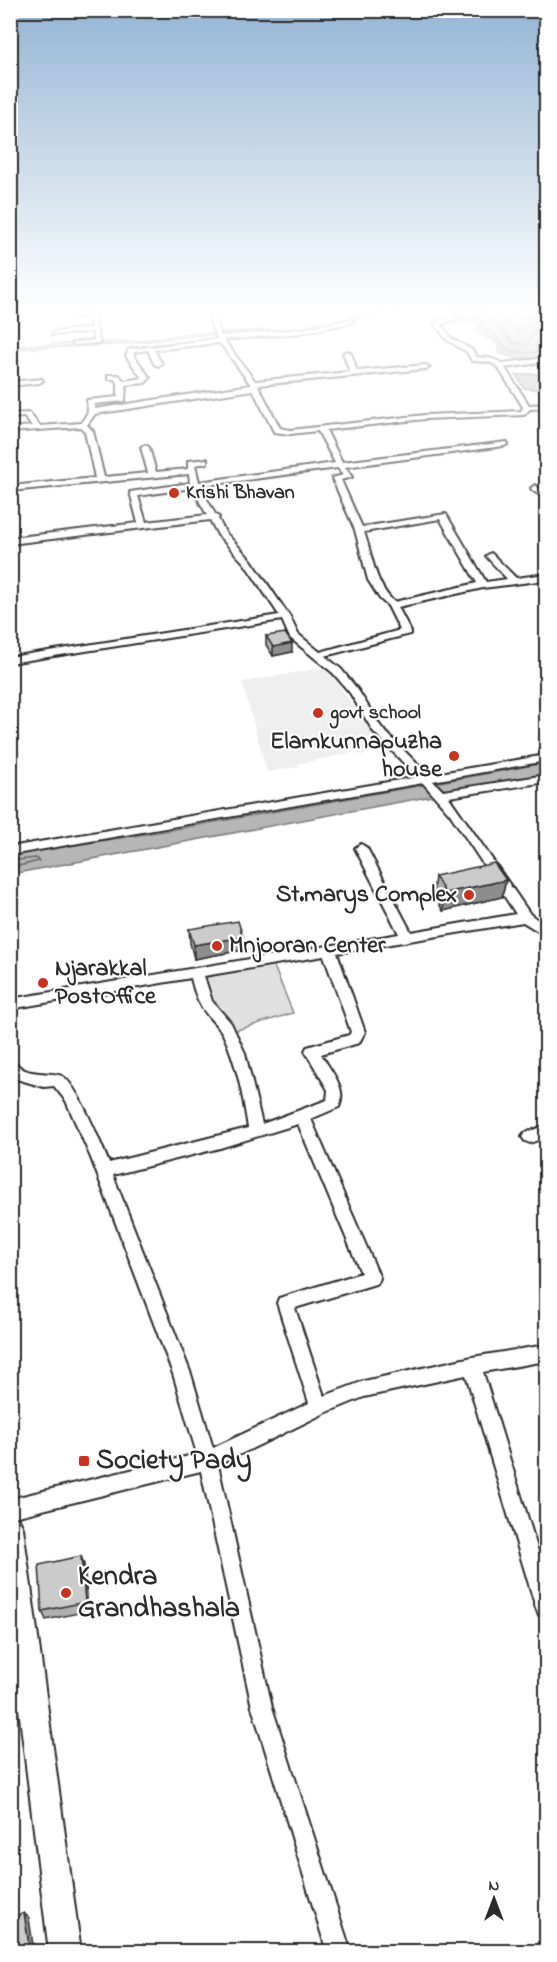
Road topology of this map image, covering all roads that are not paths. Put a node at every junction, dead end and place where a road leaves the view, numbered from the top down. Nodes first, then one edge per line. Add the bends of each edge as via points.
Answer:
1 (95, 402) edge
2 (155, 402) edge
3 (262, 402) edge
4 (524, 402) edge
5 (546, 406) edge
6 (527, 407) junction
7 (92, 412) junction
8 (10, 416) edge
9 (83, 425) junction
10 (38, 428) junction
11 (321, 429) junction
12 (10, 430) edge
13 (504, 444) dead end
14 (145, 447) dead end
15 (204, 461) dead end
16 (342, 466) junction
17 (190, 471) junction
18 (152, 474) junction
19 (100, 480) junction
20 (195, 485) junction
21 (546, 485) edge
22 (10, 489) edge
23 (546, 496) edge
24 (215, 518) junction
25 (143, 527) junction
26 (359, 530) junction
27 (10, 542) edge
28 (491, 556) dead end
29 (546, 577) edge
30 (513, 580) junction
31 (483, 585) junction
32 (392, 605) junction
33 (285, 617) junction
34 (319, 655) junction
35 (10, 660) edge
36 (546, 758) edge
37 (546, 778) edge
38 (427, 780) junction
39 (454, 812) junction
40 (361, 848) dead end
41 (10, 850) edge
42 (525, 916) junction
43 (546, 932) edge
44 (407, 936) junction
45 (328, 950) junction
46 (197, 973) junction
47 (10, 1004) edge
48 (10, 1065) edge
49 (303, 1118) junction
50 (256, 1131) junction
51 (546, 1131) edge
52 (530, 1137) dead end
53 (103, 1172) junction
54 (546, 1353) edge
55 (472, 1365) junction
56 (319, 1407) junction
57 (208, 1460) junction
58 (10, 1509) edge
59 (10, 1528) edge
60 (546, 1608) edge
61 (18, 1650) edge
62 (65, 1952) edge
63 (339, 1952) edge

1 - 7 street via 90,402
2 - 7 street
3 - 11 street via 277,430
4 - 6 street
5 - 6 street
6 - 11 street via 524,412 512,414 425,417
7 - 9 street
8 - 10 street via 26,415
9 - 10 street
9 - 19 street via 95,449
10 - 12 street
11 - 16 street
13 - 16 street
14 - 18 street
15 - 17 street via 191,463
16 - 20 street
16 - 26 street via 348,477 336,478
17 - 18 street
17 - 20 street
18 - 19 street
19 - 22 street
20 - 24 street
20 - 25 street via 133,494
21 - 23 street via 535,488
24 - 25 street
24 - 33 street via 221,533 248,562
25 - 27 street
26 - 31 street via 443,516
26 - 32 street via 380,596
28 - 30 street
29 - 30 street
30 - 31 street
31 - 32 street
32 - 34 street via 406,632
33 - 34 street via 294,636
33 - 35 street
34 - 38 street via 354,692 376,729
36 - 38 street
37 - 39 street via 441,795
38 - 39 street
38 - 41 street
39 - 42 street
40 - 44 street
42 - 43 street
42 - 44 street
44 - 45 street
45 - 46 street
45 - 49 street via 358,1032 354,1040 312,1051 335,1090 334,1103
46 - 47 street
46 - 50 street via 210,1009 226,1026 237,1052
48 - 53 street via 18,1074 62,1083
49 - 50 street
49 - 56 street via 372,1278 285,1303
50 - 53 street
51 - 52 street
53 - 57 street via 182,1374
54 - 55 street
55 - 56 street via 364,1389
55 - 60 street
56 - 57 street
57 - 58 street
57 - 63 street via 262,1707
59 - 61 main road
61 - 62 main road

